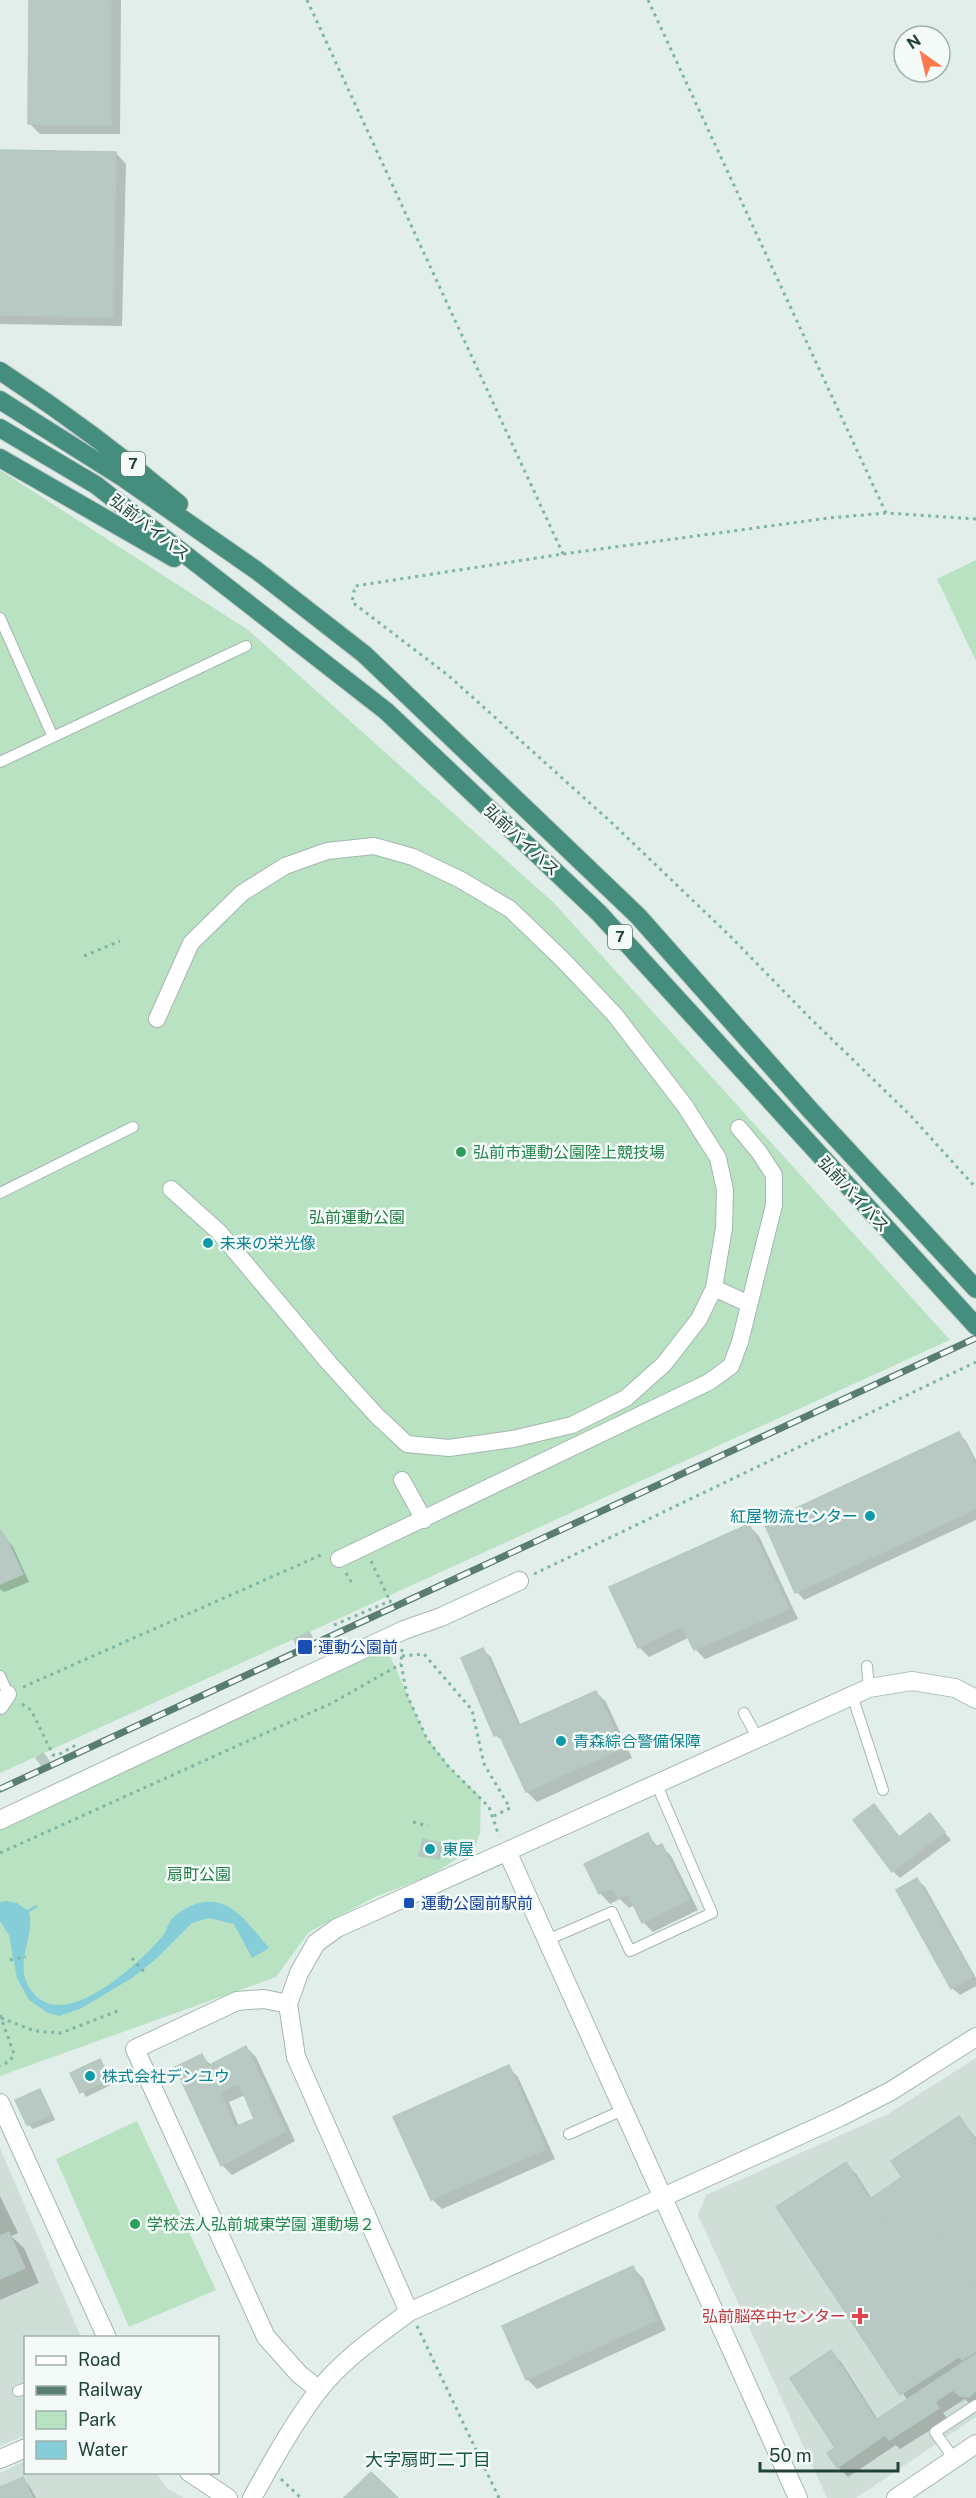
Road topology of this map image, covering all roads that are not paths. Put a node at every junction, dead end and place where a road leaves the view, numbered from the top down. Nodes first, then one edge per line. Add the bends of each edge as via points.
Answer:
1 (0, 371) edge
2 (0, 400) edge
3 (0, 428) edge
4 (0, 458) edge
5 (256, 570) junction
6 (233, 591) junction
7 (0, 618) edge
8 (246, 646) dead end
9 (53, 736) junction
10 (0, 762) edge
11 (157, 1019) dead end
12 (133, 1127) dead end
13 (739, 1128) dead end
14 (171, 1189) dead end
15 (0, 1193) edge
16 (714, 1288) junction
17 (976, 1289) edge
18 (749, 1304) junction
19 (973, 1324) edge
20 (402, 1480) dead end
21 (423, 1520) junction
22 (339, 1559) dead end
23 (519, 1581) road end
24 (867, 1666) dead end
25 (0, 1676) edge
26 (869, 1688) junction
27 (852, 1695) junction
28 (976, 1699) edge
29 (4, 1700) edge
30 (744, 1713) dead end
31 (757, 1737) junction
32 (656, 1783) junction
33 (883, 1790) dead end
34 (0, 1820) edge
35 (507, 1851) junction
36 (547, 1940) junction
37 (288, 2004) junction
38 (976, 2037) edge
39 (0, 2103) edge
40 (623, 2110) junction
41 (569, 2134) dead end
42 (662, 2196) junction
43 (409, 2312) junction
44 (108, 2336) edge
45 (319, 2390) junction
46 (976, 2405) edge
47 (976, 2444) edge
48 (24, 2449) edge
49 (0, 2459) edge
50 (954, 2459) junction
51 (192, 2474) edge
52 (228, 2498) edge
53 (252, 2498) edge
54 (798, 2498) edge
55 (896, 2498) edge

1 - 5 highway, 7 via 132,464
2 - 5 highway, 弘前バイパス / 7 via 125,479
3 - 6 highway, 弘前バイパス / 7 via 96,485
4 - 6 highway, 7
5 - 17 highway, 弘前バイパス / 7 via 364,654 638,916
6 - 19 highway, 弘前バイパス / 7 via 386,711 599,913
7 - 9 lane
8 - 9 lane
9 - 10 lane
11 - 16 street via 191,943 242,893 285,866 327,851 374,846 413,857 461,880 510,909 615,1015 685,1106 718,1158 725,1190 725,1219
12 - 15 lane
13 - 18 street via 774,1175 774,1205
14 - 16 street via 226,1239 329,1363 407,1444 448,1448 513,1439 572,1425 626,1398 664,1364 699,1319
16 - 18 street
18 - 21 street via 731,1366 709,1382
20 - 21 street
21 - 22 street
23 - 34 street via 441,1617 402,1626
24 - 26 lane
25 - 29 lane
26 - 27 street
26 - 28 street via 912,1681 955,1688
27 - 31 street
27 - 33 lane
30 - 31 lane
31 - 32 street
32 - 35 street
32 - 36 lane via 712,1913 630,1952 612,1911
35 - 36 street
35 - 37 street via 337,1928 316,1943 298,1973
36 - 40 street
37 - 43 street via 296,2057
37 - 45 street via 264,1999 237,2001 135,2049 266,2337
38 - 42 street via 861,2107
39 - 44 street
40 - 41 lane
40 - 42 street
42 - 43 street
42 - 54 street
43 - 45 street via 357,2352
45 - 53 street
46 - 50 lane via 935,2432
47 - 50 street
48 - 49 street
50 - 55 street
51 - 52 street

